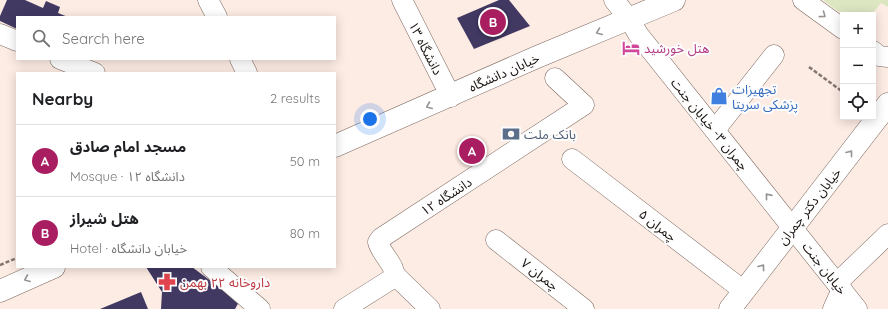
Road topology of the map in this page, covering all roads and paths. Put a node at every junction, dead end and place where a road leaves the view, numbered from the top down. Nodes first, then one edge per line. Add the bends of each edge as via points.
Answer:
1 (208, 0) edge
2 (402, 0) edge
3 (614, 0) edge
4 (674, 0) edge
5 (803, 0) edge
6 (216, 16) edge
7 (630, 20) junction
8 (840, 27) edge
9 (0, 34) edge
10 (16, 41) edge
11 (876, 54) edge
12 (774, 55) dead end
13 (888, 57) edge
14 (62, 60) edge
15 (240, 60) edge
16 (809, 67) dead end
17 (92, 72) edge
18 (246, 72) edge
19 (555, 78) dead end
20 (840, 90) edge
21 (450, 96) junction
22 (886, 109) edge
23 (714, 130) junction
24 (336, 146) edge
25 (572, 159) dead end
26 (792, 227) junction
27 (888, 234) edge
28 (496, 240) dead end
29 (16, 258) edge
30 (0, 266) edge
31 (52, 268) edge
32 (212, 268) edge
33 (395, 275) junction
34 (839, 286) junction
35 (0, 290) edge
36 (744, 291) junction
37 (254, 307) edge
38 (344, 309) edge
39 (430, 309) edge
40 (584, 309) edge
41 (730, 309) edge
42 (833, 309) edge
43 (857, 309) edge

1 - 6 street
2 - 21 street, دانشگاه ۱۳
3 - 7 street, چمران ۳- خیابان جنت
4 - 7 main road, خیابان دانشگاه
5 -> 8 street
7 -> 21 main road, خیابان دانشگاه via 537,57
7 - 23 street, چمران ۳- خیابان جنت via 638,34
9 - 10 street
11 - 13 street
12 - 23 street
14 - 17 street
15 - 18 street
16 - 20 path
19 - 33 street, دانشگاه ۱۲ via 584,105 381,238 378,242 379,248
21 -> 24 main road, خیابان دانشگاه
26 -> 22 main road, خیابان دکتر چمران
26 -> 23 street, چمران ۳- خیابان جنت
25 - 36 street, چمران ۵
26 - 34 street, خیابان جنت
36 -> 26 main road, خیابان دکتر چمران
27 - 34 street
28 - 40 street, چمران ۷
29 - 30 path
31 -> 35 main road
32 - 37 street
33 - 38 street
33 - 39 street
34 - 42 street
34 - 43 street, خیابان جنت
36 - 41 main road, خیابان دکتر چمران

